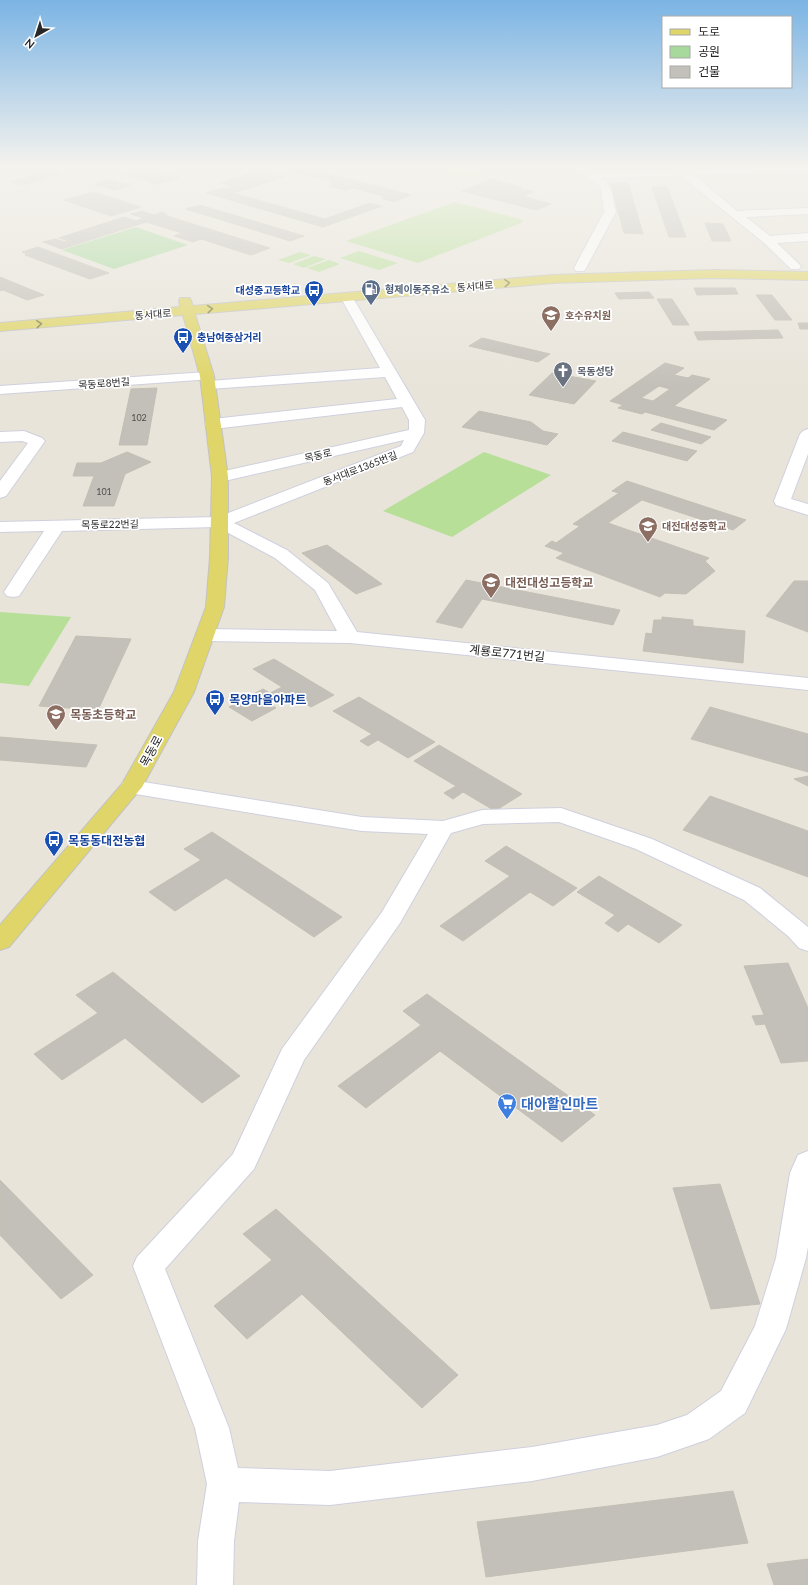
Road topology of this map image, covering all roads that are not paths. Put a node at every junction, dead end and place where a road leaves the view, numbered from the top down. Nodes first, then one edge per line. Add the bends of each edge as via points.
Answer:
1 (596, 239) edge
2 (782, 239) edge
3 (768, 240) joint
4 (795, 266) junction
5 (808, 267) edge
6 (580, 268) junction
7 (808, 276) edge
8 (347, 298) junction
9 (187, 306) junction
10 (0, 316) edge
11 (0, 327) edge
12 (389, 372) junction
13 (208, 380) junction
14 (0, 390) edge
15 (406, 402) junction
16 (213, 424) junction
17 (416, 433) junction
18 (808, 434) edge
19 (0, 436) edge
20 (220, 477) junction
21 (0, 493) edge
22 (808, 510) edge
23 (220, 522) junction
24 (57, 525) junction
25 (0, 527) edge
26 (13, 592) dead end
27 (206, 635) junction
28 (350, 637) junction
29 (808, 684) edge
30 (131, 787) junction
31 (443, 828) junction
32 (0, 941) edge
33 (808, 942) edge
34 (808, 1163) edge
35 (224, 1484) junction
36 (215, 1585) edge

1 - 6 street
2 - 3 street
3 - 4 street
4 - 5 main road, 동서대로
4 - 6 main road, 동서대로
6 - 9 main road, 동서대로 via 437,278
8 -> 7 main road, 동서대로 via 593,277 714,274
9 -> 8 main road, 동서대로
8 - 12 street
9 - 10 main road, 동서대로
11 -> 9 main road, 동서대로
9 - 13 main road, 목동로
12 - 13 street
12 - 15 street
13 - 14 street, 목동로8번길
13 - 16 main road, 목동로
15 - 16 street
15 - 17 street via 417,420
16 - 20 main road, 목동로
17 - 20 street, 목동로
17 - 23 street, 동서대로1365번길 via 407,450
18 - 22 street via 782,501
19 - 21 street via 24,436 37,441
20 - 23 main road, 목동로
23 - 24 street, 목동로22번길
23 - 27 main road, 목동로 via 220,557 215,607
23 - 28 street via 281,554 322,587
24 - 25 street, 목동로22번길
24 - 26 street
27 - 28 street, 계룡로771번길
27 - 30 main road, 목동로 via 184,692
28 - 29 street, 계룡로771번길
30 - 31 street via 362,824
30 - 32 main road, 목동로
31 - 33 street via 482,817 561,815 644,844 752,894
31 - 35 street via 391,917 292,1056 244,1161 148,1266 212,1428
34 - 35 street via 791,1258 770,1329 733,1402 697,1428 657,1441 532,1464 330,1488
35 - 36 street via 216,1541

